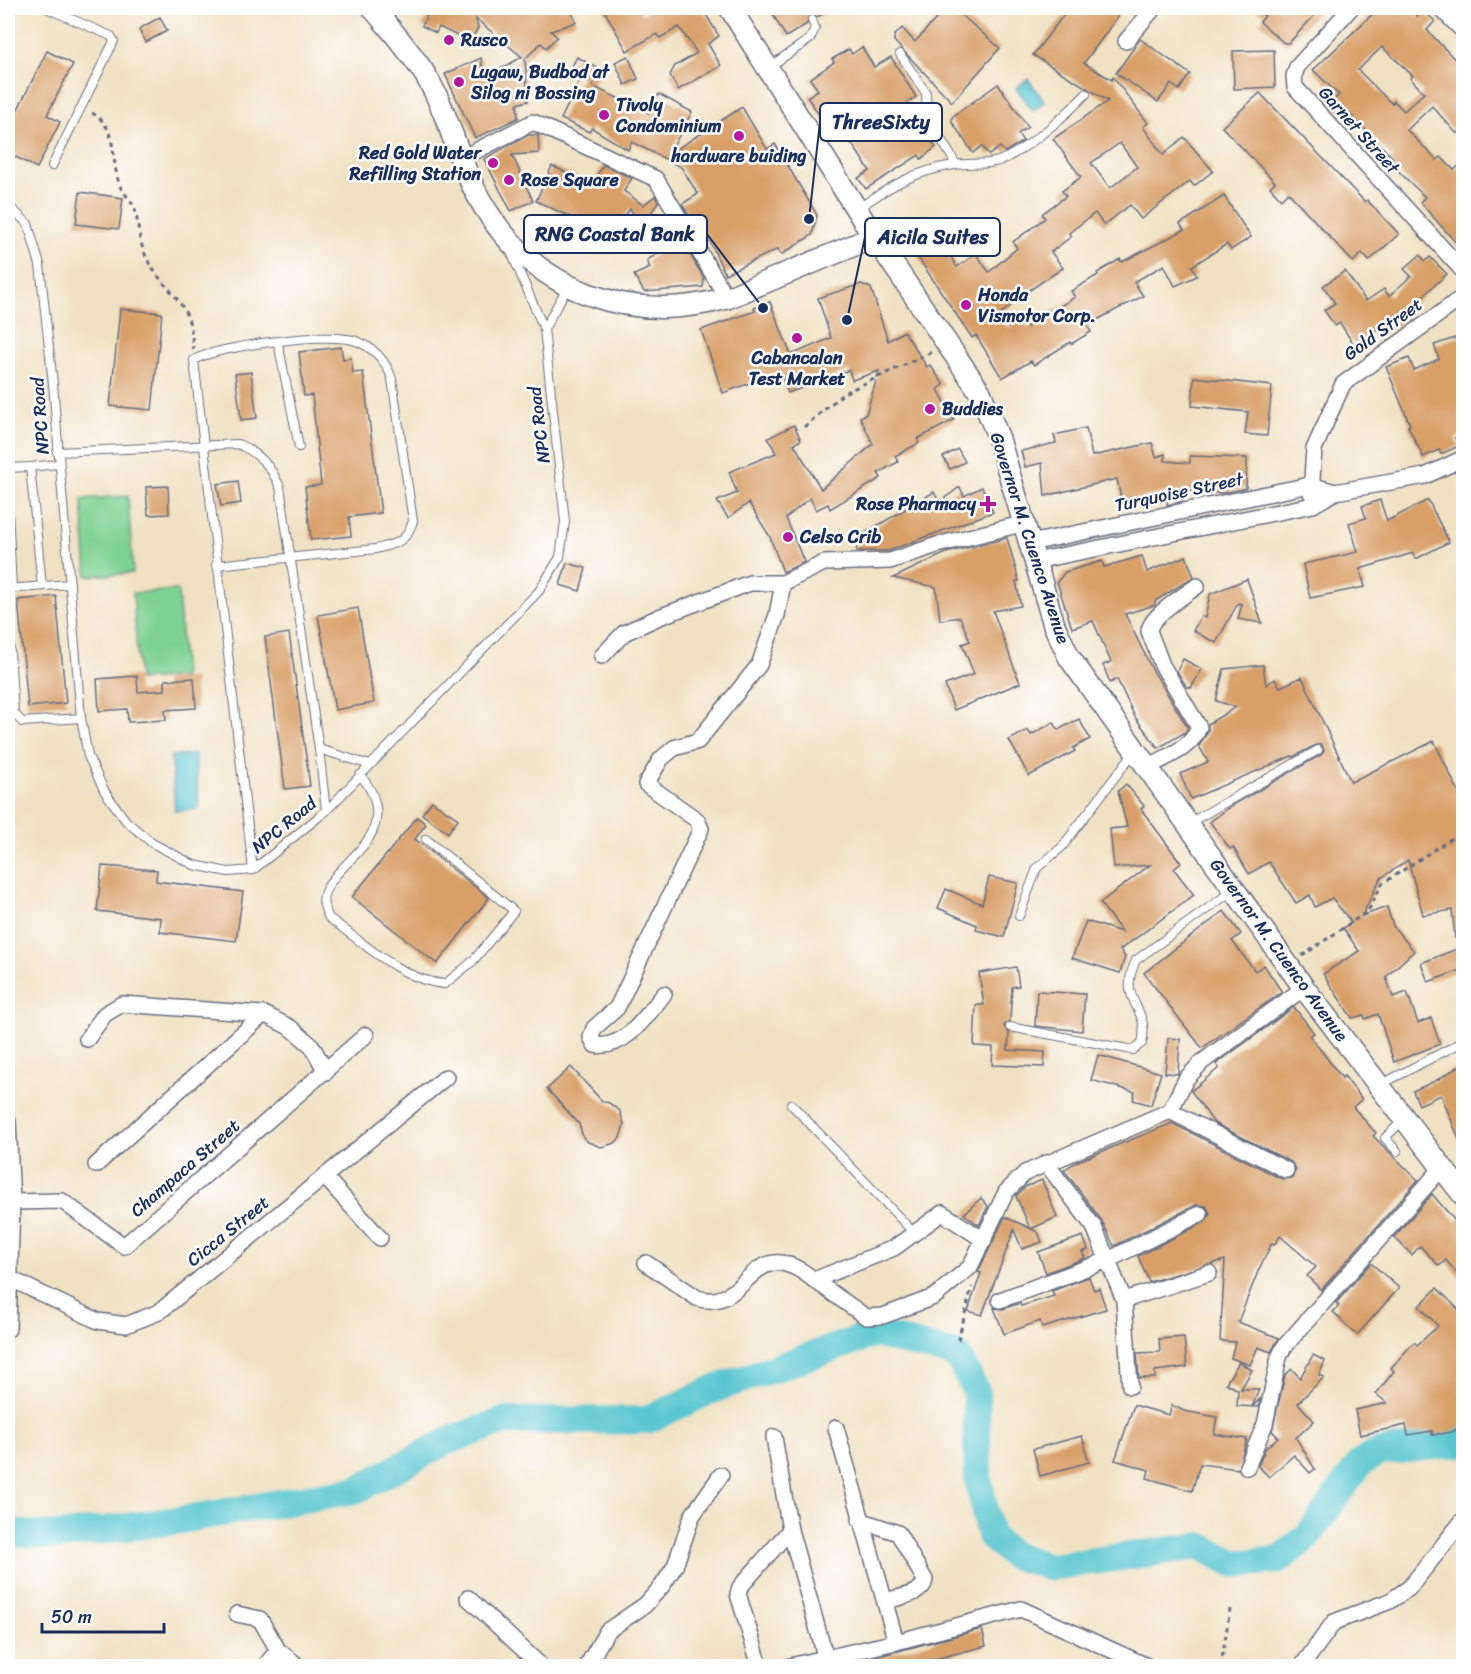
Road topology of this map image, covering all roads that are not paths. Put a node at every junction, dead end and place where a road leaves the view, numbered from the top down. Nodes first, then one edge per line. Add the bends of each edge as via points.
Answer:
1 (46, 8) edge
2 (374, 8) edge
3 (1154, 8) edge
4 (1351, 8) edge
5 (1440, 8) edge
6 (735, 9) edge
7 (812, 20) dead end
8 (1464, 32) edge
9 (1125, 40) dead end
10 (900, 54) dead end
11 (768, 68) junction
12 (1086, 94) dead end
13 (462, 158) junction
14 (956, 164) junction
15 (52, 165) dead end
16 (8, 205) edge
17 (857, 210) junction
18 (874, 237) junction
19 (506, 240) junction
20 (1464, 272) edge
21 (568, 286) junction
22 (1464, 296) edge
23 (727, 298) junction
24 (544, 329) junction
25 (278, 343) junction
26 (202, 443) junction
27 (299, 447) dead end
28 (57, 452) junction
29 (1464, 458) edge
30 (58, 464) junction
31 (30, 467) junction
32 (8, 468) edge
33 (1310, 484) junction
34 (1335, 492) junction
35 (1313, 505) junction
36 (8, 508) edge
37 (1175, 513) junction
38 (1180, 532) junction
39 (1030, 542) junction
40 (290, 560) junction
41 (216, 565) junction
42 (783, 583) junction
43 (70, 584) junction
44 (42, 586) junction
45 (1197, 586) dead end
46 (10, 589) edge
47 (8, 622) edge
48 (603, 657) dead end
49 (81, 718) junction
50 (319, 749) junction
51 (1318, 750) dead end
52 (1141, 759) junction
53 (370, 765) junction
54 (360, 775) junction
55 (326, 811) junction
56 (1187, 825) junction
57 (426, 839) dead end
58 (253, 870) junction
59 (1233, 890) junction
60 (1020, 916) dead end
61 (1304, 988) junction
62 (664, 994) dead end
63 (264, 1014) junction
64 (1010, 1028) dead end
65 (366, 1035) dead end
66 (87, 1039) dead end
67 (1464, 1041) edge
68 (326, 1072) junction
69 (447, 1077) dead end
70 (1378, 1085) junction
71 (791, 1104) dead end
72 (1170, 1111) junction
73 (1404, 1119) junction
74 (8, 1121) edge
75 (1397, 1151) dead end
76 (1046, 1163) junction
77 (96, 1165) dead end
78 (1441, 1169) junction
79 (1286, 1170) dead end
80 (325, 1177) junction
81 (1464, 1196) edge
82 (12, 1203) junction
83 (1200, 1214) dead end
84 (915, 1234) junction
85 (380, 1238) dead end
86 (984, 1240) junction
87 (1108, 1260) junction
88 (646, 1263) dead end
89 (1209, 1273) dead end
90 (9, 1278) edge
91 (814, 1280) junction
92 (1000, 1300) dead end
93 (1124, 1300) junction
94 (8, 1329) edge
95 (1130, 1386) dead end
96 (836, 1428) dead end
97 (774, 1437) dead end
98 (1247, 1467) dead end
99 (721, 1475) dead end
100 (1464, 1519) edge
101 (860, 1520) junction
102 (790, 1530) junction
103 (468, 1598) dead end
104 (885, 1601) junction
105 (237, 1614) dead end
106 (896, 1642) junction
107 (278, 1650) junction
108 (826, 1659) junction
109 (265, 1666) edge
110 (298, 1666) edge
111 (541, 1666) edge
112 (587, 1666) edge
113 (760, 1666) edge
114 (790, 1666) edge
115 (1147, 1666) edge
116 (1302, 1666) edge

1 - 15 lane via 114,39
2 - 13 main road via 427,77
3 - 9 street
4 - 20 street, Garnet Street via 1297,67 1295,87
5 - 8 street
6 - 11 main road, Governor M. Cuenco Avenue
7 - 11 lane via 816,28 810,39
10 - 14 lane via 926,93 927,116
11 - 17 main road, Governor M. Cuenco Avenue
12 - 14 lane via 1063,118 1008,157 981,165
13 - 19 main road via 482,204
13 - 23 street via 533,122 656,179
14 - 17 lane via 910,176
16 - 28 lane, NPC Road via 28,224 40,265
17 - 18 main road, Governor M. Cuenco Avenue
18 - 23 main road
18 - 39 main road, Governor M. Cuenco Avenue via 980,392
19 - 21 main road
19 - 24 lane, NPC Road
21 - 23 main road via 630,307 669,309
21 - 24 lane
22 - 33 street, Gold Street via 1343,384 1318,438
24 - 53 lane, NPC Road via 565,522 560,557 539,591
25 - 26 lane via 228,349 194,360
25 - 27 lane
25 - 40 lane via 333,336 356,341 386,362 392,379 413,521 408,535 396,544
26 - 28 lane
26 - 40 lane via 238,444 253,451 271,468 280,487
26 - 41 lane
28 - 30 lane, NPC Road
29 - 34 street, Turquoise Street via 1425,476
30 - 31 lane
30 - 43 lane, NPC Road
31 - 32 lane
31 - 44 lane
33 - 34 street, Turquoise Street
33 - 35 street, Gold Street
33 - 37 street, Turquoise Street
34 - 35 street, Turquoise Street
35 - 38 street, Turquoise Street
36 - 46 lane
37 - 38 street
37 - 39 street, Turquoise Street
38 - 39 street, Turquoise Street
39 - 42 street via 937,545 890,561 824,563
39 - 52 main road, Governor M. Cuenco Avenue via 1054,626 1069,657
40 - 41 lane
40 - 50 lane
41 - 58 lane
42 - 48 street via 750,583 659,617 624,633
42 - 62 street via 777,615 759,664 698,741 674,748 661,759 646,784 697,820 701,829 617,1008 594,1028 591,1037 595,1045 611,1044 637,1028
43 - 44 lane
43 - 49 lane, NPC Road
44 - 46 lane
45 - 52 street via 1149,626 1162,665 1199,727 1196,737 1187,745
47 - 49 lane via 14,713 22,722
49 - 58 lane, NPC Road via 88,756 105,792 143,836 194,866 228,872
50 - 53 lane
50 - 55 lane
51 - 56 lane
52 - 56 main road, Governor M. Cuenco Avenue
52 - 60 lane via 1062,847 1037,868
53 - 54 lane, NPC Road
54 - 55 lane, NPC Road
54 - 57 lane via 375,797 378,820 371,836 325,892 323,908 329,918 391,963 428,983 444,984 473,961 514,911
55 - 58 lane, NPC Road
56 - 59 main road, Governor M. Cuenco Avenue
59 - 61 main road, Governor M. Cuenco Avenue
59 - 64 lane via 1136,960 1128,989 1146,1027 1142,1043 1132,1050
61 - 70 main road, Governor M. Cuenco Avenue
61 - 72 street via 1202,1062 1181,1086
63 - 66 street via 123,1004 105,1014
63 - 68 street via 291,1028 312,1046
63 - 77 street
65 - 68 street, Champaca Street
67 - 70 lane
68 - 82 street, Champaca Street via 124,1246 62,1201
69 - 80 street, Cicca Street
70 - 73 main road, Governor M. Cuenco Avenue
71 - 84 lane
72 - 76 street
72 - 79 street
73 - 75 lane via 1385,1138
73 - 78 main road, Governor M. Cuenco Avenue
74 - 82 street
76 - 86 street via 1015,1180
76 - 87 street via 1094,1227
78 - 81 main road, Governor M. Cuenco Avenue
78 - 98 street via 1284,1347 1265,1424
80 - 85 street
80 - 90 street, Cicca Street via 159,1312 126,1325 98,1321
82 - 90 street
83 - 87 street
84 - 86 street via 938,1214 946,1213
84 - 91 street via 894,1248
86 - 91 street via 970,1267 934,1297 874,1318 866,1317
87 - 92 street
87 - 93 street
88 - 91 street via 706,1301 725,1298 765,1265 791,1263
89 - 93 street
90 - 94 street
93 - 95 street
96 - 101 street
97 - 102 street
99 - 112 street via 692,1516 675,1566 662,1586 645,1605 607,1631
100 - 116 street via 1409,1588 1390,1601 1334,1622
101 - 104 street
101 - 104 street via 898,1533 925,1580 919,1591
102 - 108 street
102 - 113 street via 738,1594
103 - 111 street
104 - 106 street
105 - 107 street via 260,1619
106 - 108 street
106 - 115 street via 1021,1609
107 - 109 street
107 - 110 street
108 - 114 street

